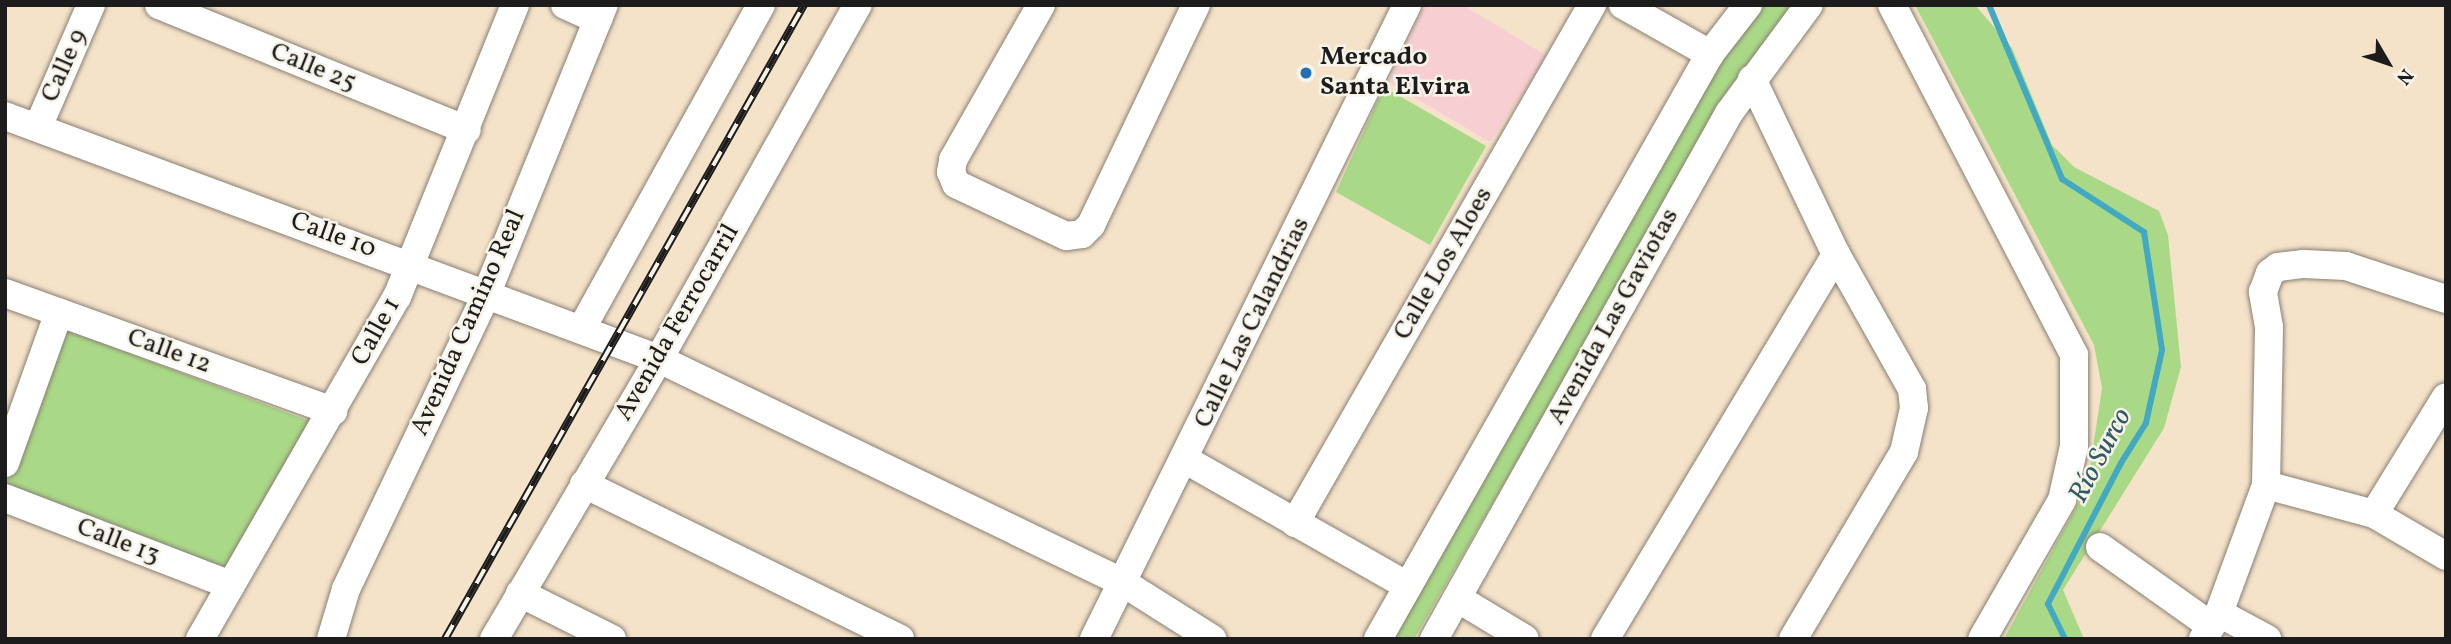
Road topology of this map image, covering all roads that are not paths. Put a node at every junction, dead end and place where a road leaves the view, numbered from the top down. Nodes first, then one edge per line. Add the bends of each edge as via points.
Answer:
1 (91, 5) edge
2 (159, 5) edge
3 (515, 5) edge
4 (565, 5) edge
5 (761, 5) edge
6 (858, 5) edge
7 (1041, 5) edge
8 (1196, 5) edge
9 (1406, 5) edge
10 (1592, 5) edge
11 (1623, 5) edge
12 (1748, 5) edge
13 (1809, 5) edge
14 (1892, 5) edge
15 (601, 13) edge
16 (1710, 54) junction
17 (1752, 79) junction
18 (5, 116) edge
19 (38, 127) junction
20 (467, 130) junction
21 (1836, 254) junction
22 (412, 266) junction
23 (5, 293) edge
24 (485, 295) junction
25 (2446, 299) edge
26 (59, 312) junction
27 (582, 328) junction
28 (659, 359) junction
29 (2446, 397) edge
30 (333, 411) junction
31 (1186, 460) junction
32 (5, 463) edge
33 (584, 484) junction
34 (2266, 485) junction
35 (5, 498) edge
36 (2374, 514) junction
37 (1295, 523) junction
38 (2100, 547) dead end
39 (2446, 555) edge
40 (1122, 582) junction
41 (231, 585) junction
42 (1408, 586) junction
43 (520, 593) junction
44 (1457, 598) junction
45 (2211, 626) edge
46 (200, 639) edge
47 (331, 639) edge
48 (494, 639) edge
49 (612, 639) edge
50 (900, 639) edge
51 (1094, 639) edge
52 (1212, 639) edge
53 (1378, 639) edge
54 (1434, 639) edge
55 (1525, 639) edge
56 (1605, 639) edge
57 (1793, 639) edge
58 (1982, 639) edge
59 (2267, 639) edge

1 - 19 street, Calle 9
2 - 20 street, Calle 25
3 - 20 street, Calle 1
4 - 15 street
5 - 27 street
6 - 28 street, Avenida Ferrocarril
7 - 8 street via 953,160 951,172 956,184 1066,236 1082,234 1091,225
9 - 31 street, Calle Las Calandrias
10 - 37 street, Calle Los Aloes
11 - 16 street
12 - 16 street, Avenida Las Gaviotas
13 - 17 street, Avenida Las Gaviotas
14 - 58 street via 2074,355 2074,446 2062,500
15 - 24 street, Avenida Camino Real
16 - 42 street, Avenida Las Gaviotas
17 - 21 street
17 - 44 street, Avenida Las Gaviotas
18 - 19 street, Calle 10
19 - 22 street, Calle 10
20 - 22 street, Calle 1
21 - 56 street
21 - 57 street via 1912,389 1914,408 1904,452
22 - 24 street, Calle 10
22 - 30 street, Calle 1
23 - 26 street, Calle 12
24 - 27 street, Calle 10
24 - 47 street, Avenida Camino Real via 346,589
25 - 34 street via 2346,266 2304,264 2278,267 2270,273 2263,292 2269,327
26 - 30 street, Calle 12
26 - 32 street
27 - 28 street, Calle 10
28 - 33 street, Avenida Ferrocarril
28 - 40 street, Calle 10
29 - 36 street
30 - 41 street, Calle 1
31 - 37 street
31 - 40 street, Calle Las Calandrias
33 - 43 street, Avenida Ferrocarril
33 - 50 street
34 - 36 street
34 - 45 street
35 - 41 street, Calle 13
36 - 39 street
37 - 42 street
38 - 45 street
40 - 51 street, Calle Las Calandrias
40 - 52 street, Calle 10
41 - 46 street, Calle 1
42 - 53 street, Avenida Las Gaviotas
43 - 48 street, Avenida Ferrocarril
43 - 49 street
44 - 54 street, Avenida Las Gaviotas
44 - 55 street
45 - 59 street

